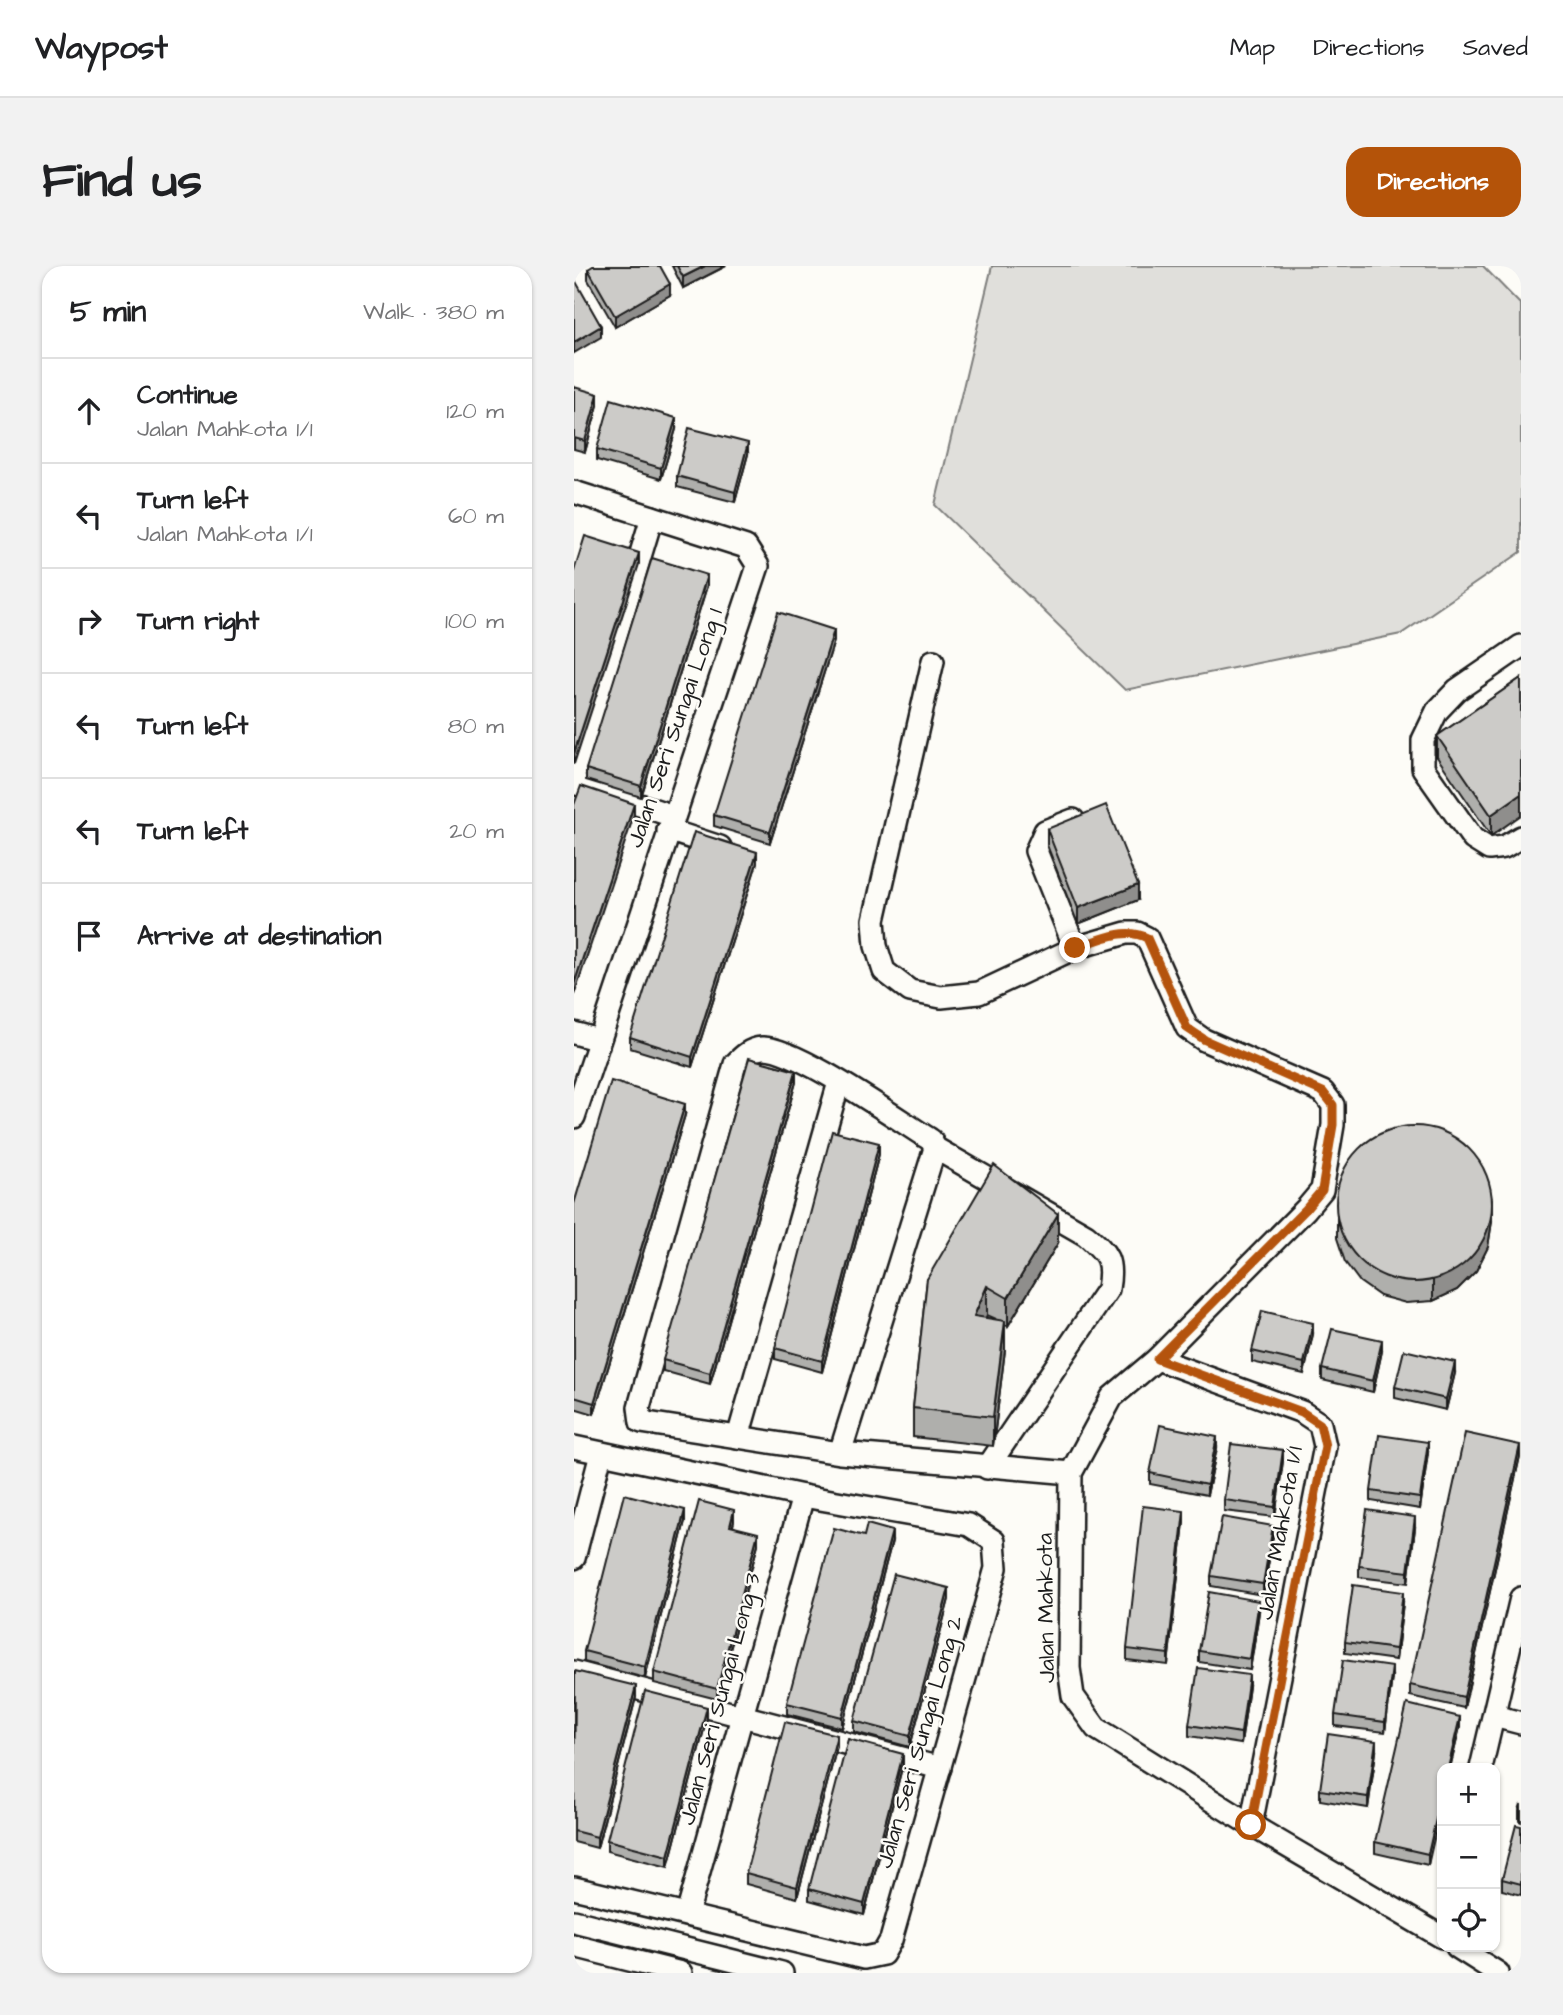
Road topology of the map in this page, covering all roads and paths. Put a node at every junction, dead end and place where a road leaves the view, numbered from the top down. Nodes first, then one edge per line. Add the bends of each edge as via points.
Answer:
1 (574, 492) edge
2 (652, 517) junction
3 (1521, 646) edge
4 (933, 661) dead end
5 (574, 774) edge
6 (574, 783) edge
7 (1091, 813) edge
8 (671, 823) junction
9 (1521, 837) edge
10 (743, 855) edge
11 (1075, 948) junction
12 (574, 1033) edge
13 (599, 1040) junction
14 (839, 1082) junction
15 (576, 1104) edge
16 (935, 1148) junction
17 (1157, 1359) junction
18 (738, 1437) junction
19 (574, 1447) edge
20 (841, 1453) junction
21 (601, 1454) junction
22 (986, 1468) junction
23 (1071, 1473) junction
24 (803, 1496) junction
25 (574, 1558) edge
26 (1521, 1598) edge
27 (574, 1672) edge
28 (742, 1716) junction
29 (1494, 1716) junction
30 (1521, 1723) edge
31 (1482, 1763) edge
32 (940, 1768) junction
33 (1251, 1825) junction
34 (574, 1888) edge
35 (687, 1915) junction
36 (574, 1921) edge
37 (1437, 1931) edge
38 (574, 1946) edge
39 (1468, 1952) edge
40 (681, 1973) edge
41 (782, 1973) edge
42 (1498, 1973) edge

1 - 2 street, Jalan Seri Sungai Long 1
2 - 5 street
2 - 8 street, Jalan Seri Sungai Long 1 via 746,547 758,566
3 - 9 street via 1457,690 1437,711 1423,740 1423,768 1473,839 1489,849
4 - 11 street via 874,920 884,971 910,991 940,997 979,993
6 - 8 street
7 - 11 street via 1045,831 1036,851
8 - 10 street
8 - 13 street, Jalan Seri Sungai Long 1
11 - 17 street, Jalan Mahkota via 1126,933 1147,938 1187,1028 1323,1092 1333,1105 1322,1190
12 - 13 street
13 - 15 street, Jalan Seri Sungai Long 1
14 - 16 street via 931,1140
14 - 18 street
14 - 18 street via 797,1058 764,1047 749,1051 735,1064 639,1407 641,1422 646,1424
16 - 20 street
16 - 22 street via 1086,1235 1105,1251 1111,1268 1108,1289
17 - 23 street, Jalan Mahkota via 1112,1397
17 - 33 street, Jalan Mahkota 1/1 via 1302,1412 1320,1424 1325,1446
18 - 20 street
19 - 21 street
20 - 22 street
21 - 24 street
21 - 25 street
22 - 23 street
23 - 33 street, Jalan Mahkota via 1069,1668 1073,1696 1096,1728
24 - 28 street, Jalan Seri Sungai Long 3
24 - 32 street, Jalan Seri Sungai Long 2 via 969,1525 994,1541 996,1568
26 - 29 street
27 - 28 street
28 - 32 street
28 - 35 street, Jalan Seri Sungai Long 3
29 - 30 street
29 - 31 street
32 - 35 street, Jalan Seri Sungai Long 2 via 891,1940 883,1954 864,1958
33 - 37 street, Jalan Mahkota
34 - 35 street
36 - 41 street
38 - 40 street
39 - 42 street, Jalan Mahkota

